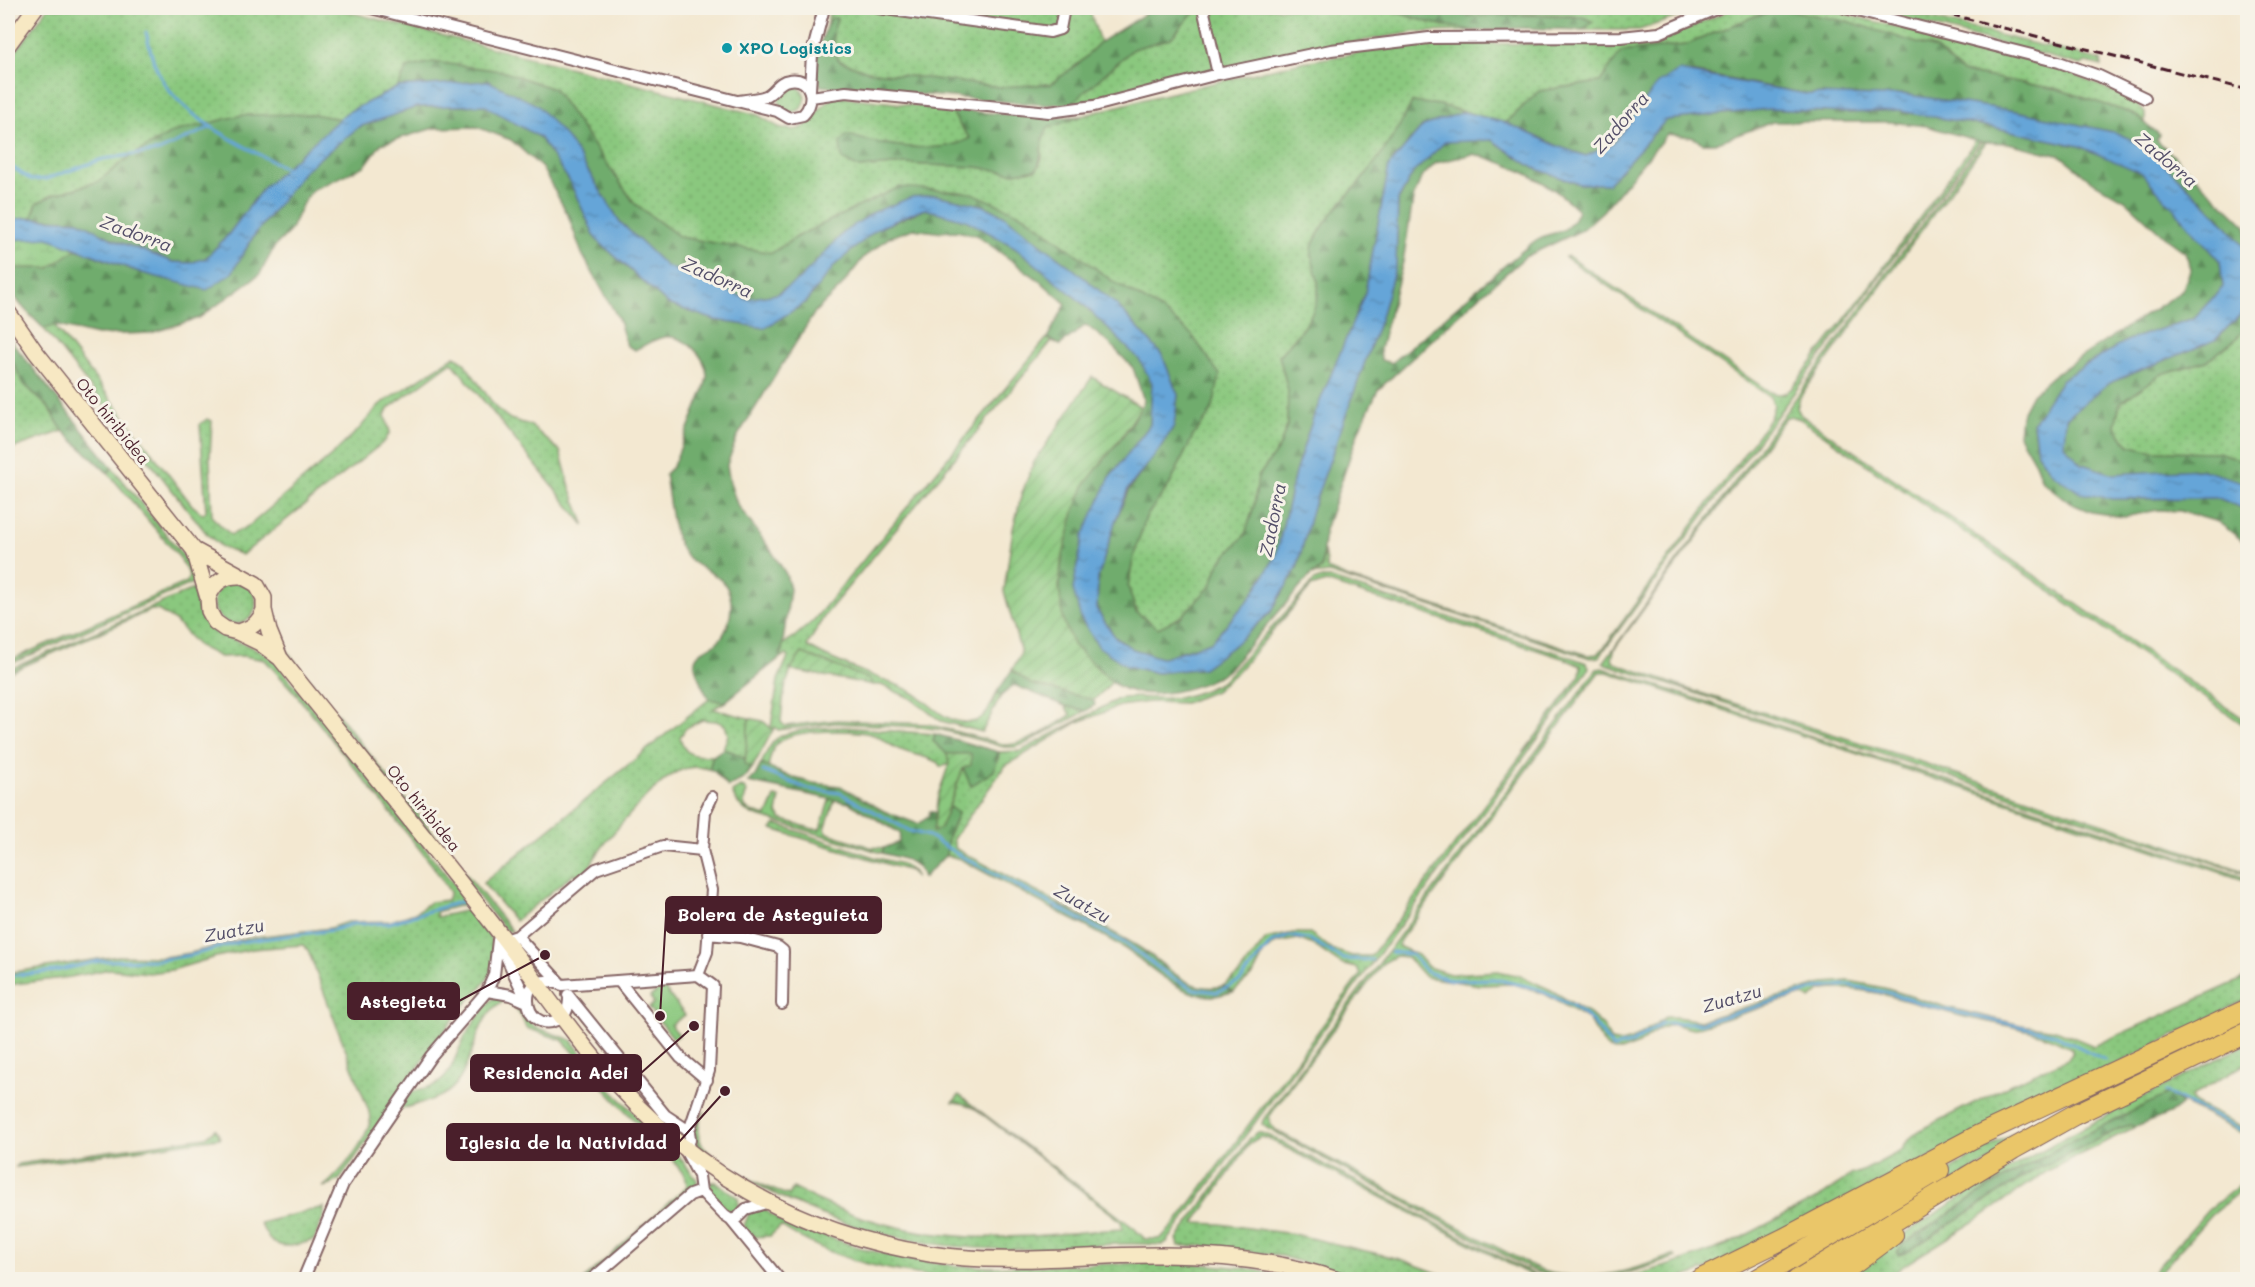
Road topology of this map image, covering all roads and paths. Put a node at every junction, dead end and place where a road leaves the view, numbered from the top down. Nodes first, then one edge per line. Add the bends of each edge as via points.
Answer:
1 (35, 8) edge
2 (371, 8) edge
3 (824, 8) edge
4 (878, 8) edge
5 (1064, 8) edge
6 (1203, 8) edge
7 (1718, 8) edge
8 (1845, 8) edge
9 (8, 45) edge
10 (812, 54) junction
11 (1218, 74) junction
12 (790, 79) junction
13 (775, 89) junction
14 (810, 93) junction
15 (2145, 98) dead end
16 (737, 101) junction
17 (777, 111) junction
18 (8, 312) edge
19 (194, 550) junction
20 (242, 576) junction
21 (208, 598) junction
22 (264, 610) junction
23 (237, 632) junction
24 (280, 658) junction
25 (712, 797) dead end
26 (702, 850) junction
27 (708, 934) junction
28 (507, 938) junction
29 (698, 975) junction
30 (619, 981) junction
31 (538, 982) junction
32 (562, 985) junction
33 (487, 991) junction
34 (569, 997) junction
35 (527, 1002) junction
36 (782, 1004) dead end
37 (2247, 1009) edge
38 (563, 1017) junction
39 (2247, 1032) edge
40 (707, 1080) junction
41 (2066, 1096) junction
42 (689, 1131) junction
43 (2013, 1149) junction
44 (686, 1150) junction
45 (714, 1170) junction
46 (742, 1187) junction
47 (701, 1188) junction
48 (769, 1202) junction
49 (746, 1209) junction
50 (731, 1220) junction
51 (1230, 1258) junction
52 (303, 1280) edge
53 (591, 1280) edge
54 (780, 1280) edge
55 (1313, 1280) edge
56 (1338, 1280) edge
57 (1699, 1280) edge
58 (1756, 1280) edge
59 (1797, 1280) edge
60 (1832, 1280) edge

1 - 9 street
2 - 16 street
3 - 10 street
4 - 5 street via 1050,32 1060,29
6 - 11 street
7 - 11 street via 1659,33 1621,37 1429,38 1331,50
8 - 15 street via 2059,62
10 - 12 street
10 - 14 street
11 - 14 street via 1094,106 1049,112 846,92
12 - 13 street
12 - 14 street via 802,82
13 - 16 street via 767,96
13 - 17 street via 772,100
14 - 17 street via 811,104 803,115 789,118
16 - 17 street
18 - 19 street, Oto hiribidea via 34,351
19 - 20 street, Oto hiribidea
19 - 21 street, Oto hiribidea
20 - 21 street via 224,578
20 - 22 street, Oto hiribidea via 261,590
21 - 23 street, Oto hiribidea via 208,611 214,622
22 - 23 street via 251,627
22 - 24 street, Oto hiribidea
23 - 24 street, Oto hiribidea
24 - 28 street, Oto hiribidea
25 - 26 street via 705,812
26 - 27 street via 712,890
26 - 28 street via 663,846 596,869
27 - 29 street via 707,952
27 - 36 street via 740,937 783,951
28 - 31 street, Oto hiribidea
28 - 32 street, Oto hiribidea
28 - 33 street
28 - 35 street
29 - 30 street
29 - 40 street via 713,986
30 - 32 street
30 - 40 street via 681,1058
31 - 32 street via 550,980
31 - 35 street
31 - 38 street, Oto hiribidea
32 - 34 street, Oto hiribidea
33 - 35 street
33 - 52 street via 431,1056 343,1184
34 - 38 street
34 - 42 street, Oto hiribidea via 665,1115
35 - 38 street via 529,1011 544,1022
37 - 41 highway
38 - 44 street, Oto hiribidea via 612,1079
39 - 43 highway via 2074,1115
40 - 42 street
41 - 57 highway via 1979,1135
41 - 58 highway
42 - 44 street
43 - 59 highway
43 - 60 highway
44 - 45 street, Oto hiribidea
44 - 47 street
45 - 46 street, Oto hiribidea
45 - 47 street
46 - 48 street, Oto hiribidea
46 - 49 street
47 - 50 street
47 - 53 street
48 - 49 street
48 - 51 street, Oto hiribidea via 835,1231 939,1255 1015,1259 1161,1255
49 - 50 street
50 - 54 street
51 - 55 street
51 - 56 street via 1272,1262

